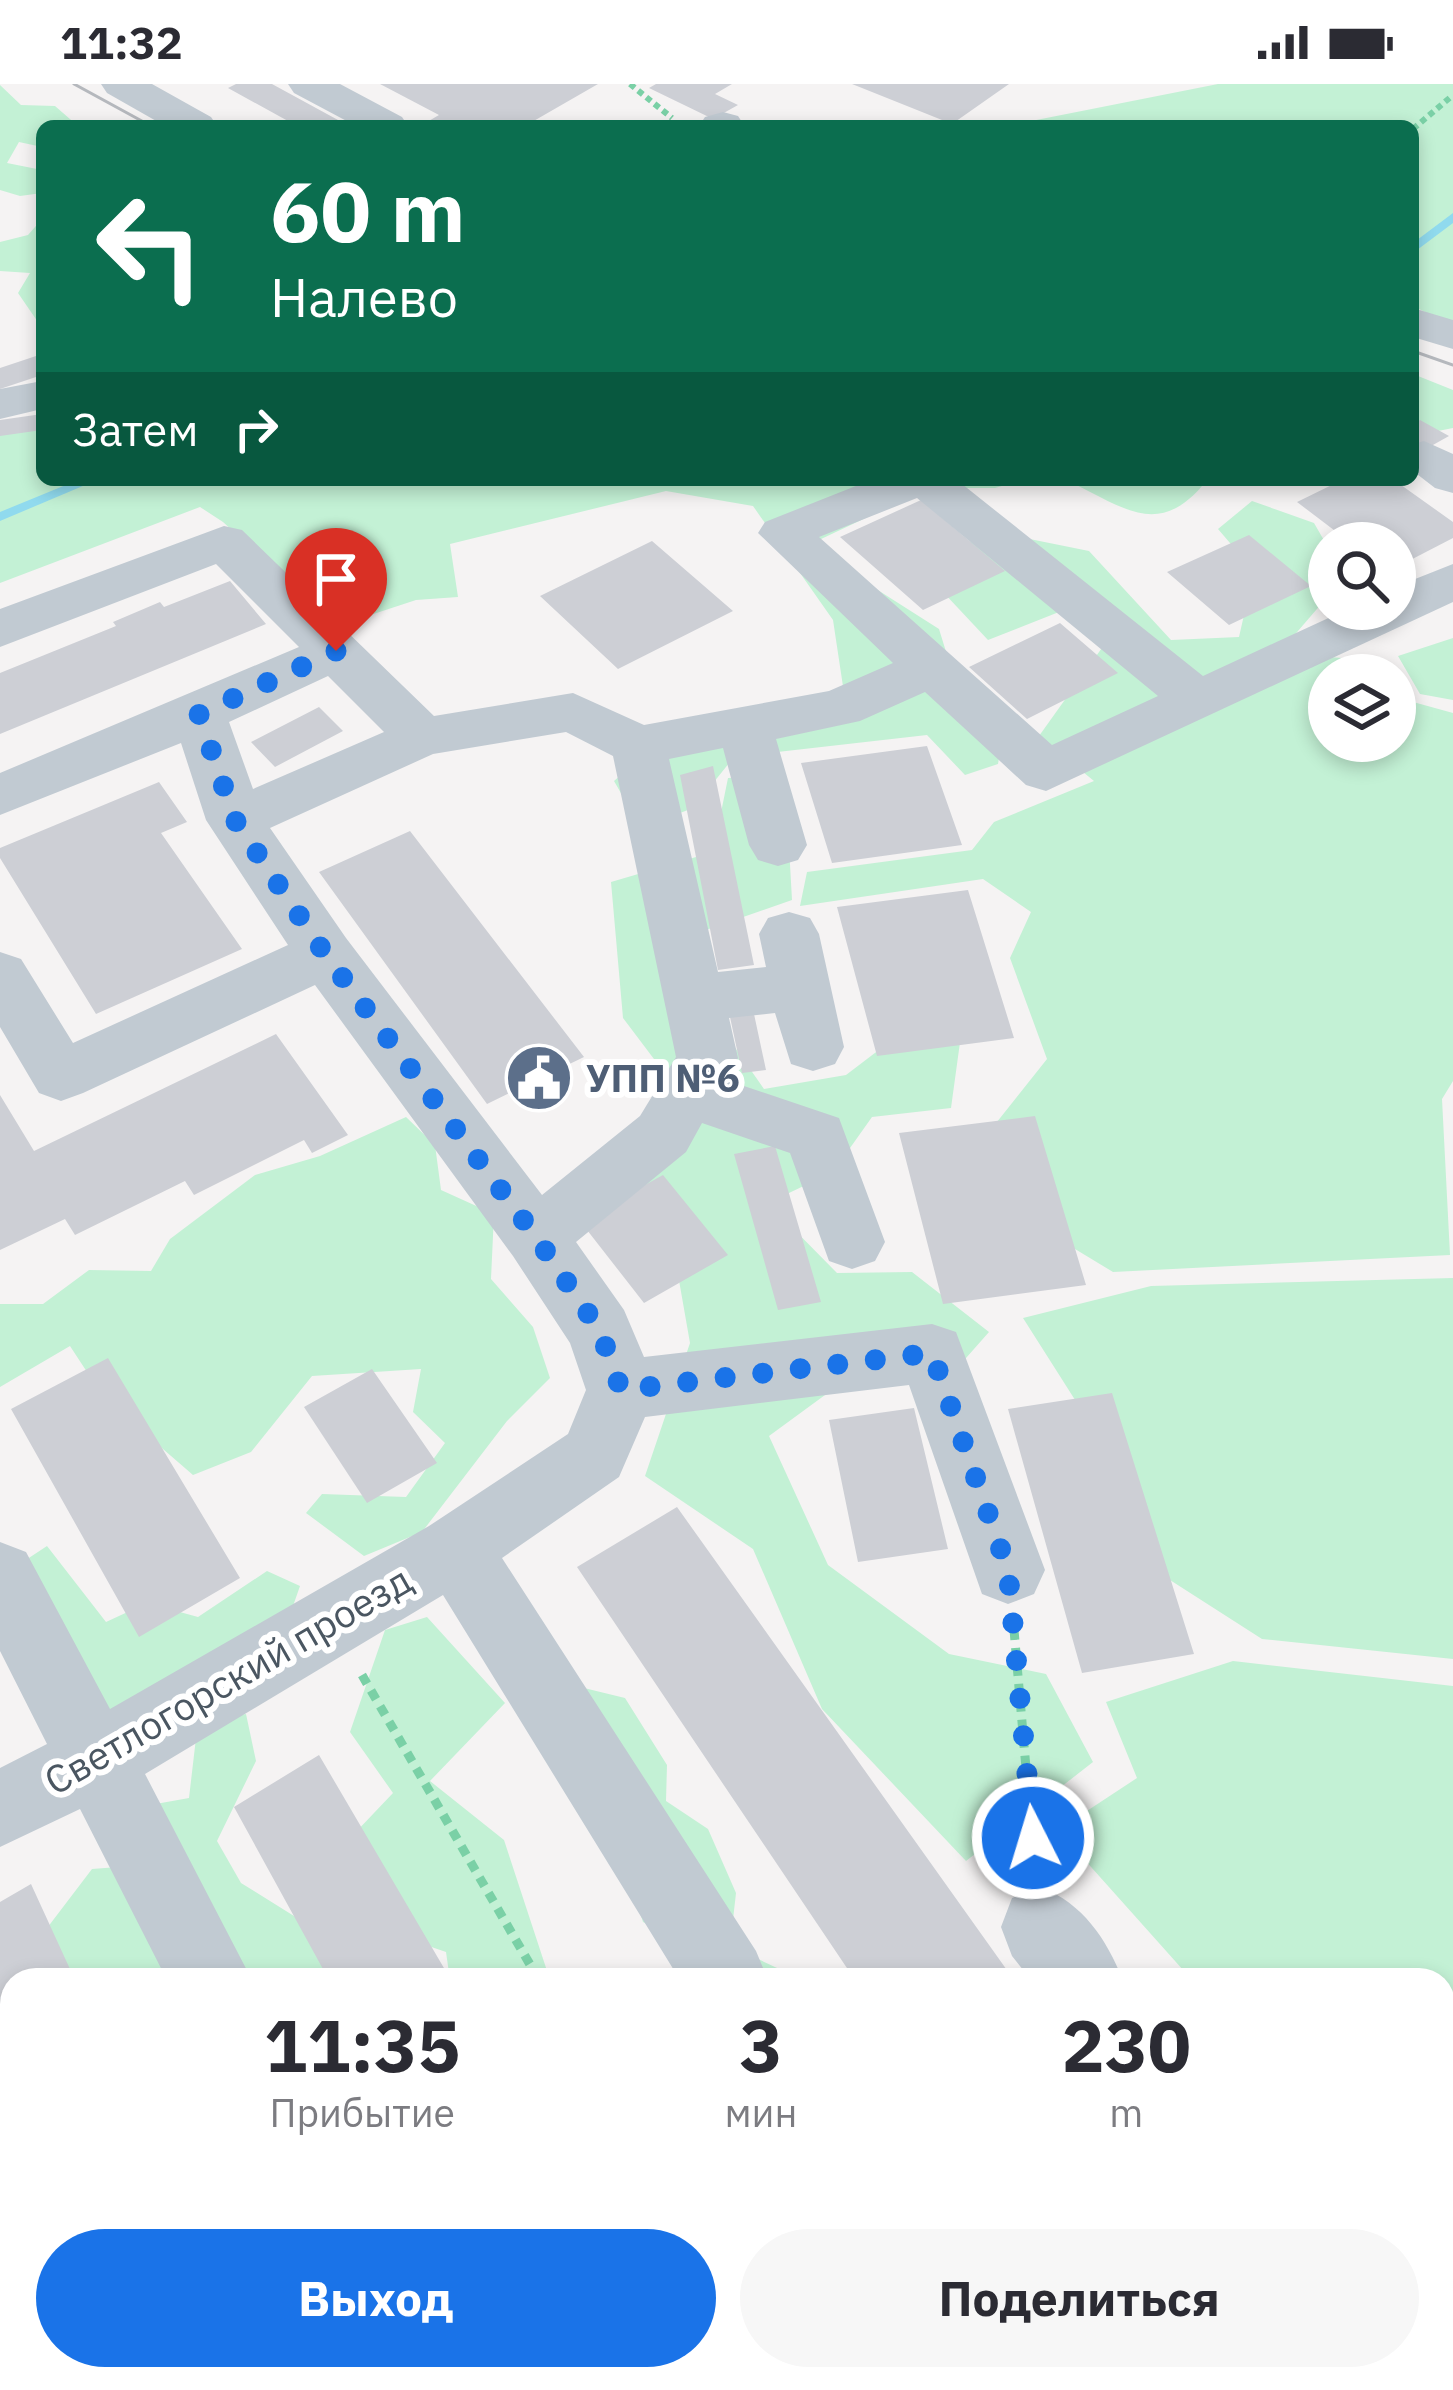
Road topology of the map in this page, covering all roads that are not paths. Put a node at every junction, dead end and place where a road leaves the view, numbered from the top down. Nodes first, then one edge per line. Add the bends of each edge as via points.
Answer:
1 (122, 84) edge
2 (309, 84) edge
3 (185, 120) edge
4 (376, 120) edge
5 (1419, 324) edge
6 (1453, 335) edge
7 (36, 396) edge
8 (0, 404) edge
9 (905, 486) edge
10 (929, 486) edge
11 (1453, 581) edge
12 (1416, 599) edge
13 (0, 629) edge
14 (1349, 630) edge
15 (336, 651) junction
16 (929, 668) junction
17 (1198, 700) junction
18 (199, 714) junction
19 (746, 726) junction
20 (422, 737) junction
21 (638, 746) junction
22 (0, 795) edge
23 (235, 820) junction
24 (778, 844) dead end
25 (325, 954) junction
26 (0, 975) edge
27 (694, 998) junction
28 (813, 1046) dead end
29 (687, 1091) junction
30 (536, 1237) junction
31 (852, 1242) dead end
32 (621, 1390) junction
33 (455, 1549) junction
34 (1008, 1570) road end
35 (0, 1576) edge
36 (96, 1760) junction
37 (0, 1809) edge
38 (206, 1968) edge
39 (719, 1968) edge

1 - 3 street
2 - 4 street
5 - 6 street
7 - 8 street
9 - 16 street via 783,533
10 - 17 street
11 - 12 street
13 - 15 street via 224,542
14 - 17 street
15 - 18 street
15 - 20 street
16 - 17 street via 1046,771
16 - 19 street via 841,708
18 - 22 street
18 - 23 street
19 - 21 street
19 - 24 street
20 - 21 street via 573,712
20 - 23 street
21 - 27 street
23 - 25 street
25 - 26 street via 61,1076
25 - 30 street
27 - 28 street via 795,960
27 - 29 street via 707,1058
29 - 30 street via 662,1134
29 - 31 street via 816,1136
30 - 32 street via 600,1331
32 - 33 street, Светлогорский проезд via 594,1455
32 - 34 street via 932,1353
33 - 36 street, Светлогорский проезд
33 - 39 street
35 - 36 street
36 - 37 street, Светлогорский проезд
36 - 38 street

